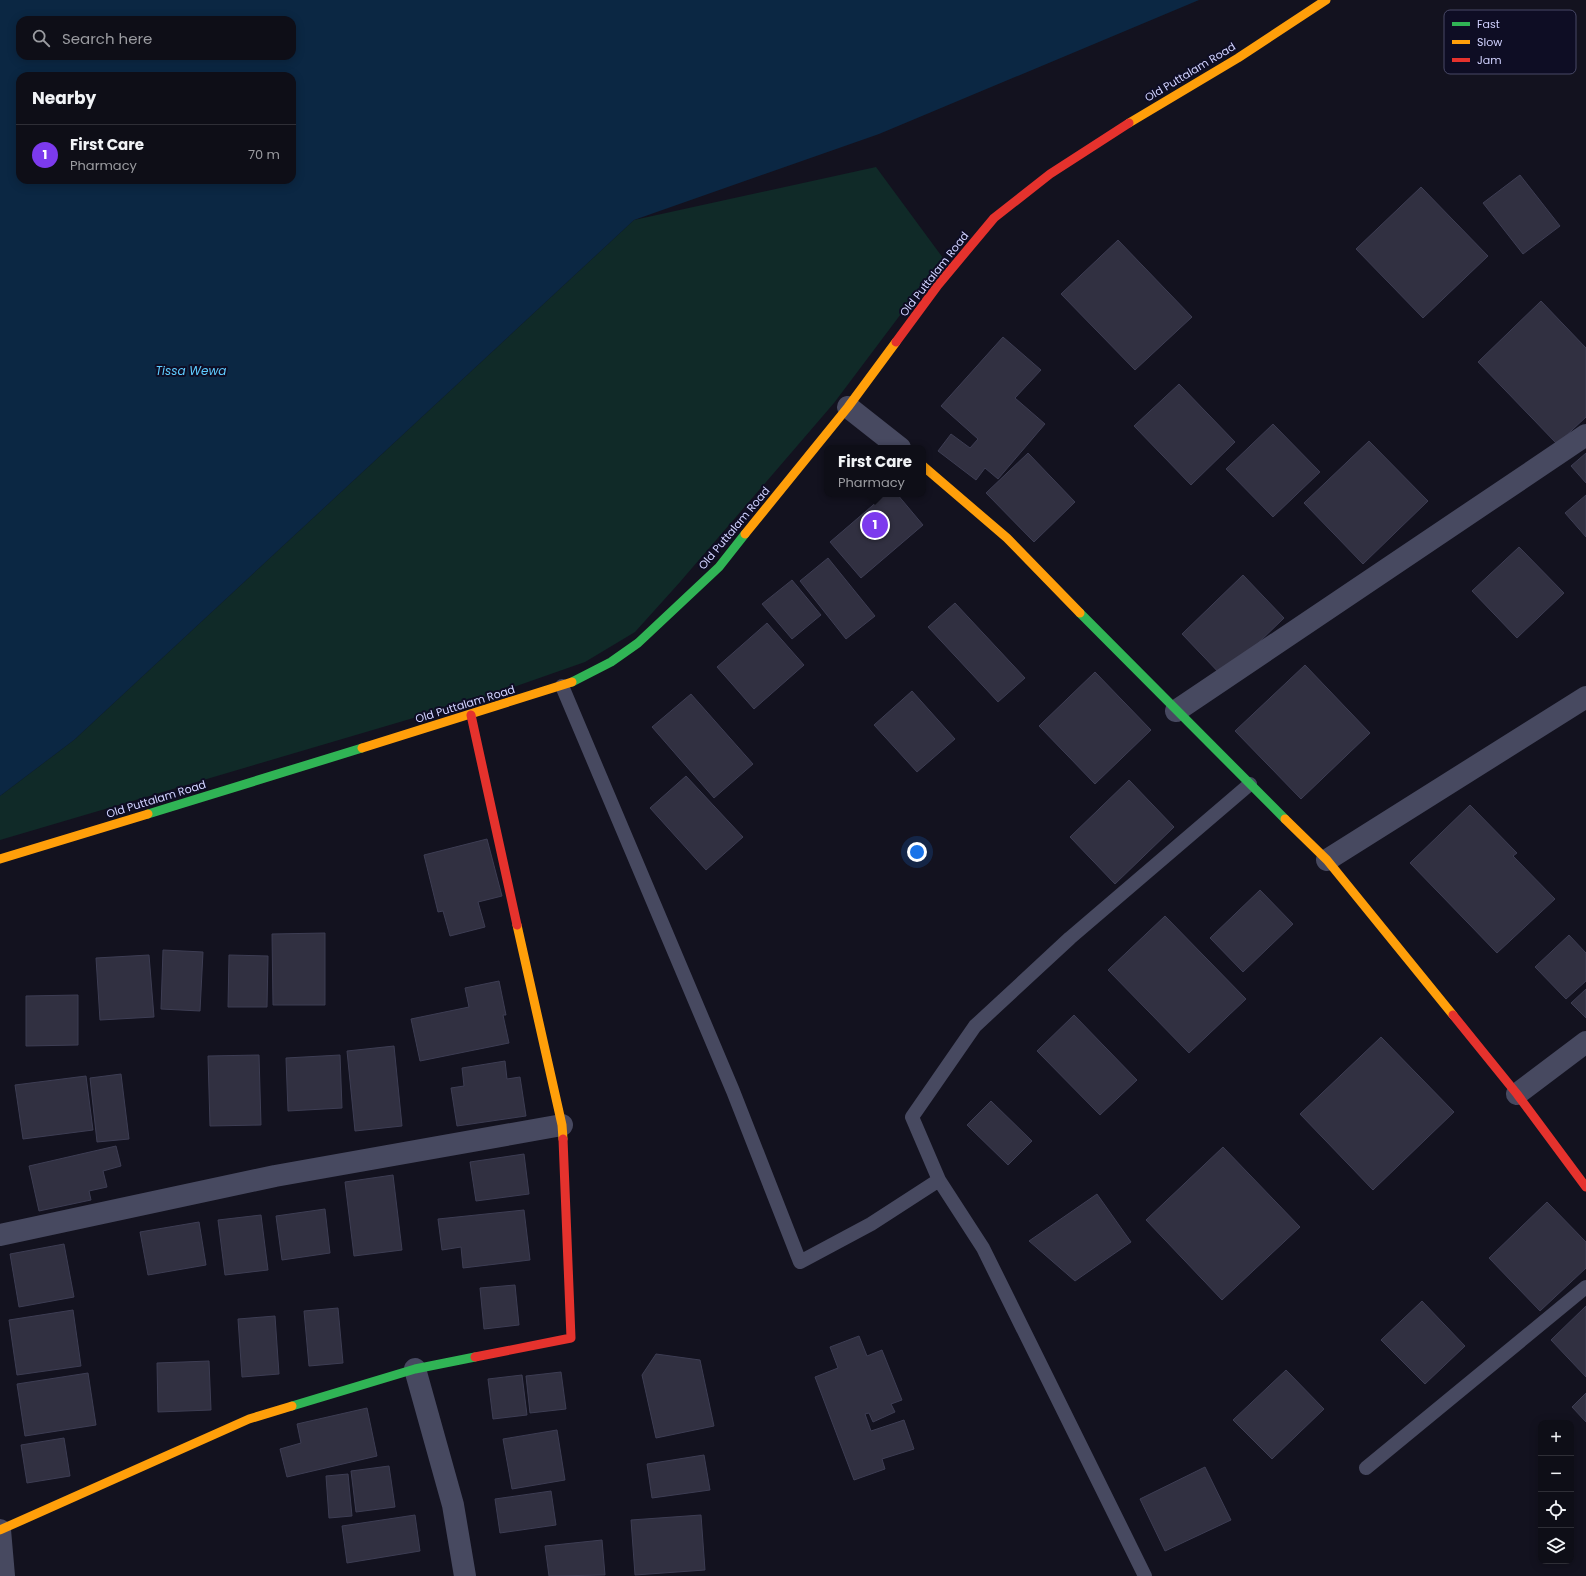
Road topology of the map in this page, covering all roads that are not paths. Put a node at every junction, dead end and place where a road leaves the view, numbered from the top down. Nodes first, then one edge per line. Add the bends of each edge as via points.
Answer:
1 (1326, 0) edge
2 (848, 407) junction
3 (1586, 435) edge
4 (896, 445) edge
5 (926, 469) edge
6 (562, 686) junction
7 (1586, 697) edge
8 (1176, 711) junction
9 (471, 715) junction
10 (1250, 784) junction
11 (0, 860) edge
12 (1327, 860) junction
13 (1586, 1042) edge
14 (1517, 1094) junction
15 (562, 1125) junction
16 (939, 1180) junction
17 (1586, 1187) edge
18 (0, 1235) edge
19 (1586, 1287) edge
20 (415, 1369) junction
21 (1366, 1468) dead end
22 (0, 1530) edge
23 (4, 1576) edge
24 (465, 1576) edge
25 (1145, 1576) edge

1 - 2 street, Old Puttalam Road via 1238,58 1133,120 1050,174 994,218 938,285
2 - 4 street
2 - 6 street, Old Puttalam Road via 719,567 703,583 638,643 604,666
3 - 8 street
5 - 8 street via 1007,538
6 - 9 street, Old Puttalam Road
6 - 16 lane via 733,1091 800,1262 871,1224
7 - 12 street
8 - 10 street
9 - 11 street, Old Puttalam Road
9 - 15 street
10 - 12 street
10 - 16 lane via 1070,938 975,1026 912,1117
12 - 14 street
13 - 14 street
14 - 17 street
15 - 18 street via 275,1176
15 - 20 street via 571,1338
16 - 25 lane via 983,1248
19 - 21 lane
20 - 22 street via 249,1419
20 - 24 street via 453,1505
22 - 23 street

